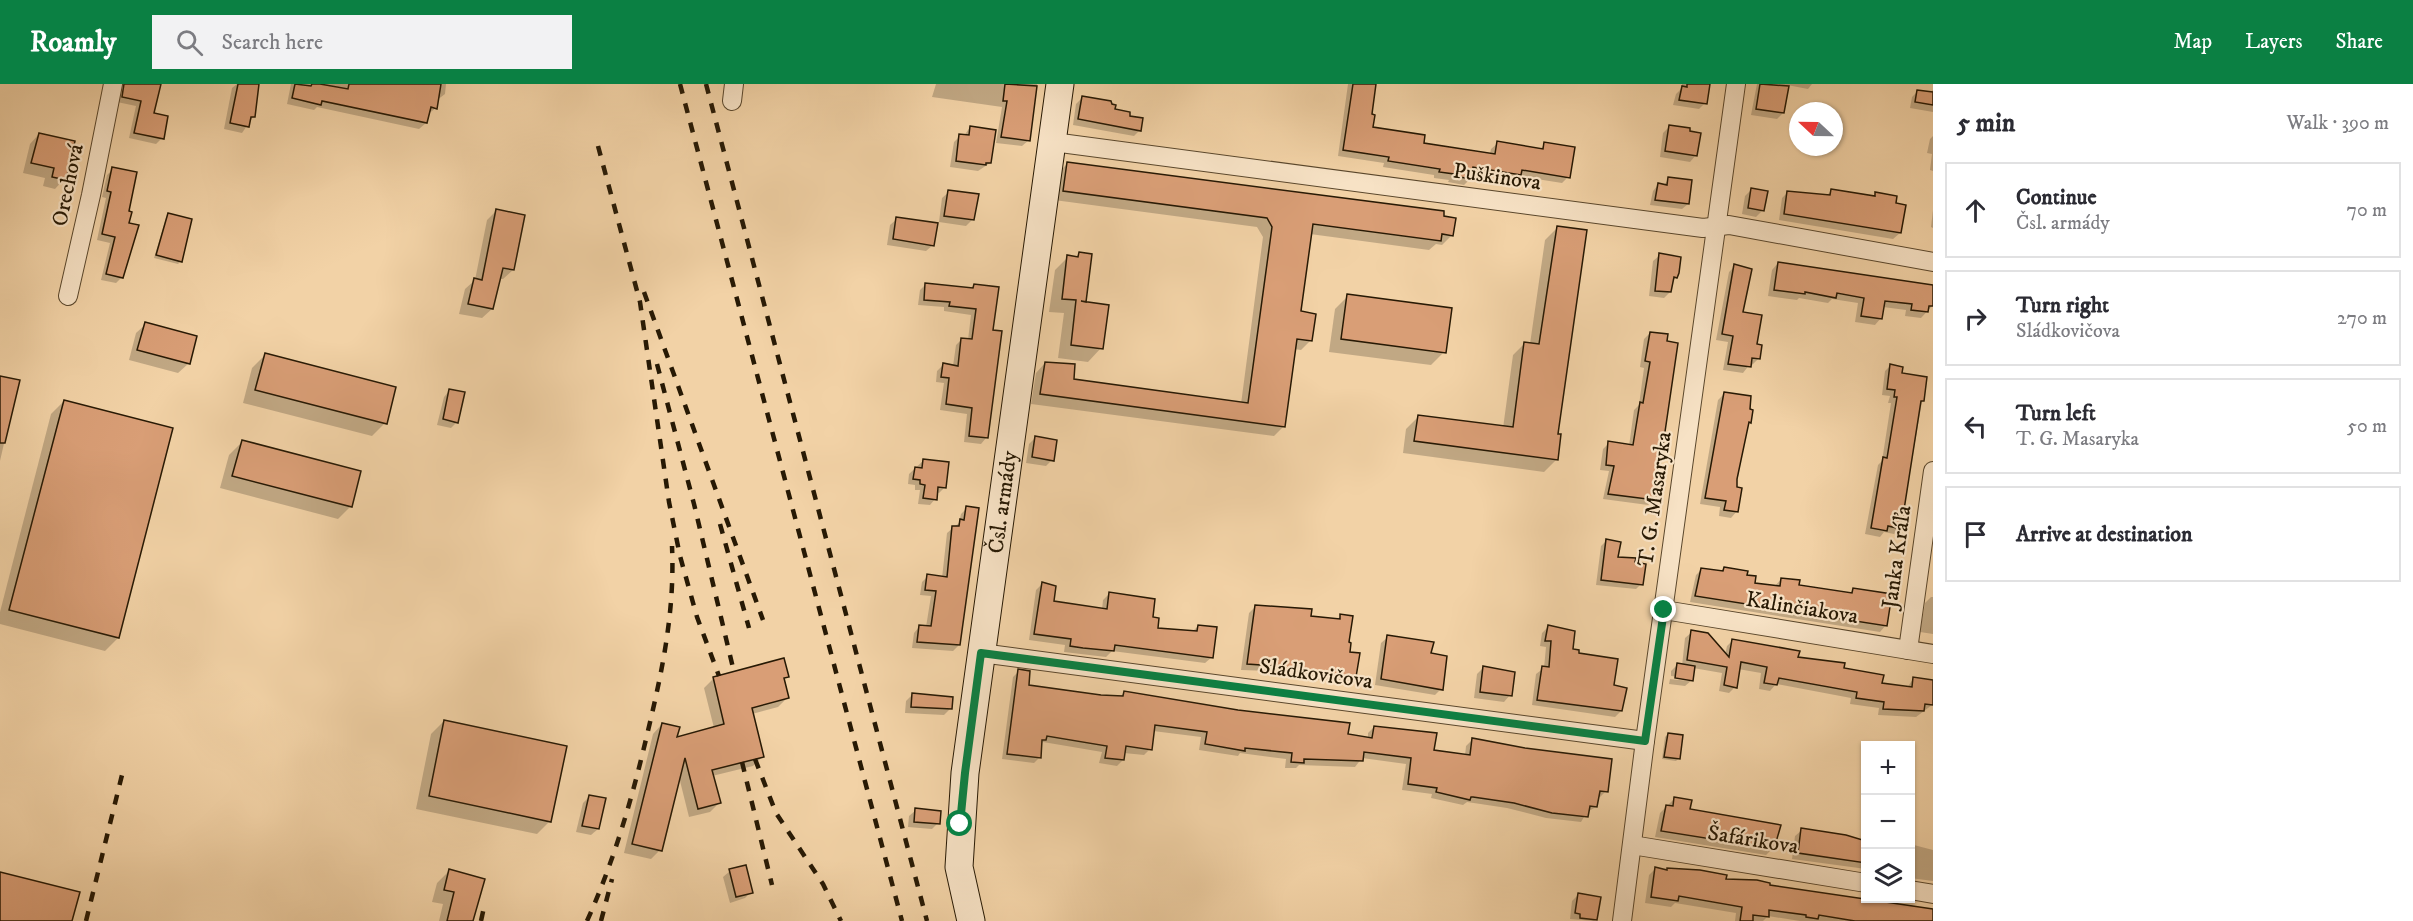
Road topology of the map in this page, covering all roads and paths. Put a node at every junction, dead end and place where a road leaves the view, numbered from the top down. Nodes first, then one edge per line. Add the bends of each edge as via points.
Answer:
1 (113, 84) edge
2 (1060, 84) edge
3 (1736, 84) edge
4 (1053, 142) junction
5 (1716, 226) junction
6 (1933, 262) edge
7 (68, 296) dead end
8 (1933, 471) edge
9 (1664, 610) junction
10 (1908, 650) junction
11 (981, 653) junction
12 (1933, 654) edge
13 (1645, 741) junction
14 (1632, 844) junction
15 (1861, 882) edge
16 (1915, 891) edge
17 (1933, 894) edge
18 (971, 921) edge
19 (1622, 921) edge

1 - 7 street, Orechová
2 - 4 street, Čsl. armády
3 - 5 street, T. G. Masaryka
4 - 5 street, Puškinova via 1596,215 1703,228
4 - 11 street, Čsl. armády
5 - 6 street, Puškinova via 1729,225
5 - 9 street, T. G. Masaryka
8 - 10 street, Janka Kráľa
9 - 10 street, Kalinčiakova
9 - 13 street, T. G. Masaryka
10 - 12 street, Kalinčiakova
11 - 13 street, Sládkovičova
11 - 18 street, Čsl. armády via 960,824 959,867
13 - 14 street, T. G. Masaryka
14 - 15 street, Šafárikova
14 - 19 street, T. G. Masaryka
16 - 17 street

